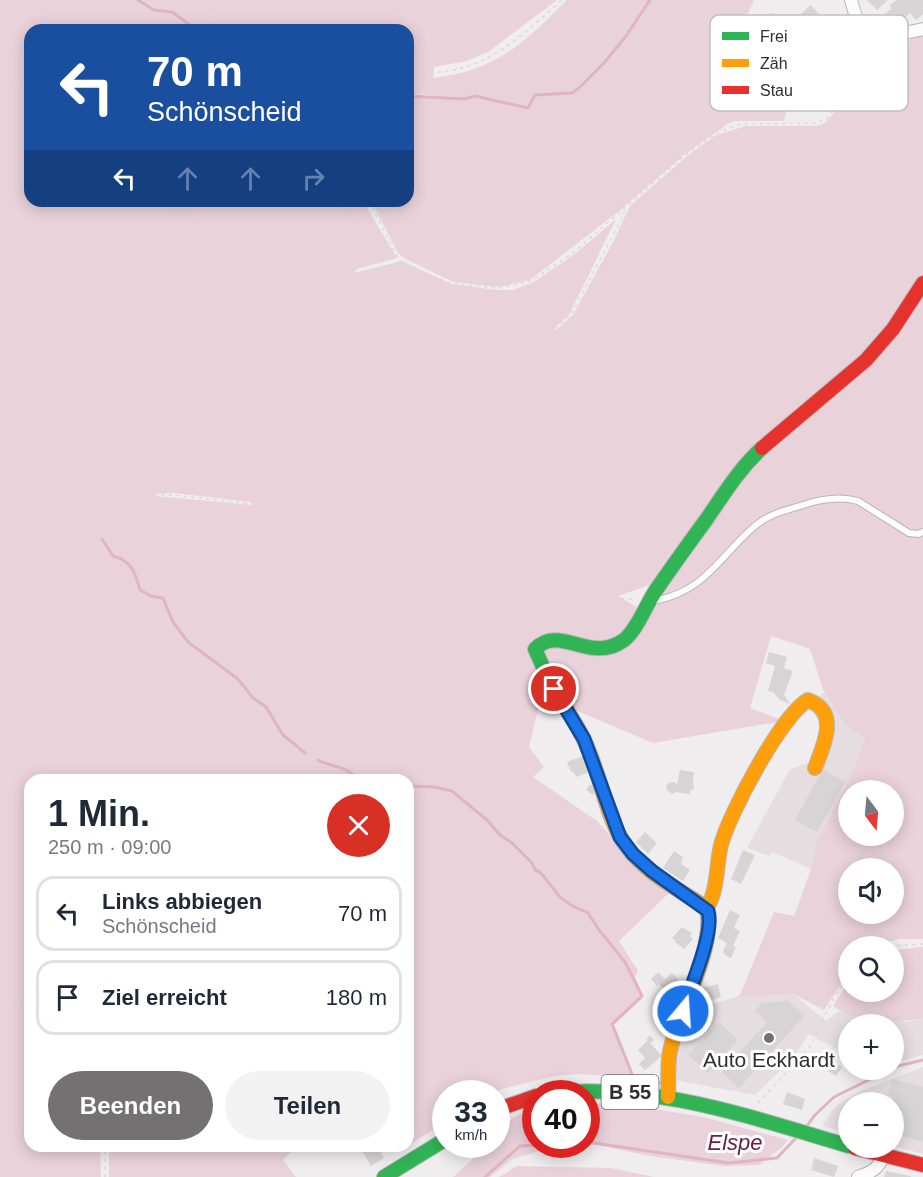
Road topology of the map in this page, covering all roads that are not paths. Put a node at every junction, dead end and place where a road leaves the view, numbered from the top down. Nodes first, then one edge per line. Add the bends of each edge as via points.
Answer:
1 (851, 0) edge
2 (856, 15) edge
3 (923, 29) edge
4 (908, 32) edge
5 (923, 283) edge
6 (923, 532) edge
7 (647, 603) junction
8 (815, 768) dead end
9 (707, 908) junction
10 (600, 1090) edge
11 (668, 1097) junction
12 (838, 1143) edge
13 (432, 1148) edge
14 (883, 1158) edge
15 (895, 1158) edge
16 (923, 1166) edge
17 (384, 1177) edge
18 (858, 1177) edge

1 - 2 street
3 - 4 street
5 - 7 street via 904,317 858,368 794,419 742,468
6 - 7 lane via 909,533 858,501 811,502 767,518 705,578 669,597
7 - 9 street via 632,631 613,648 595,650 550,638 538,643 535,649 544,672 584,739 620,837 652,871
8 - 9 street via 828,722 823,708 808,700 798,706 782,727 727,828
9 - 11 street via 710,922 704,949 669,1052
10 - 11 street, B 55
11 - 12 street, B 55
13 - 17 street
14 - 18 street via 875,1171
15 - 16 street

